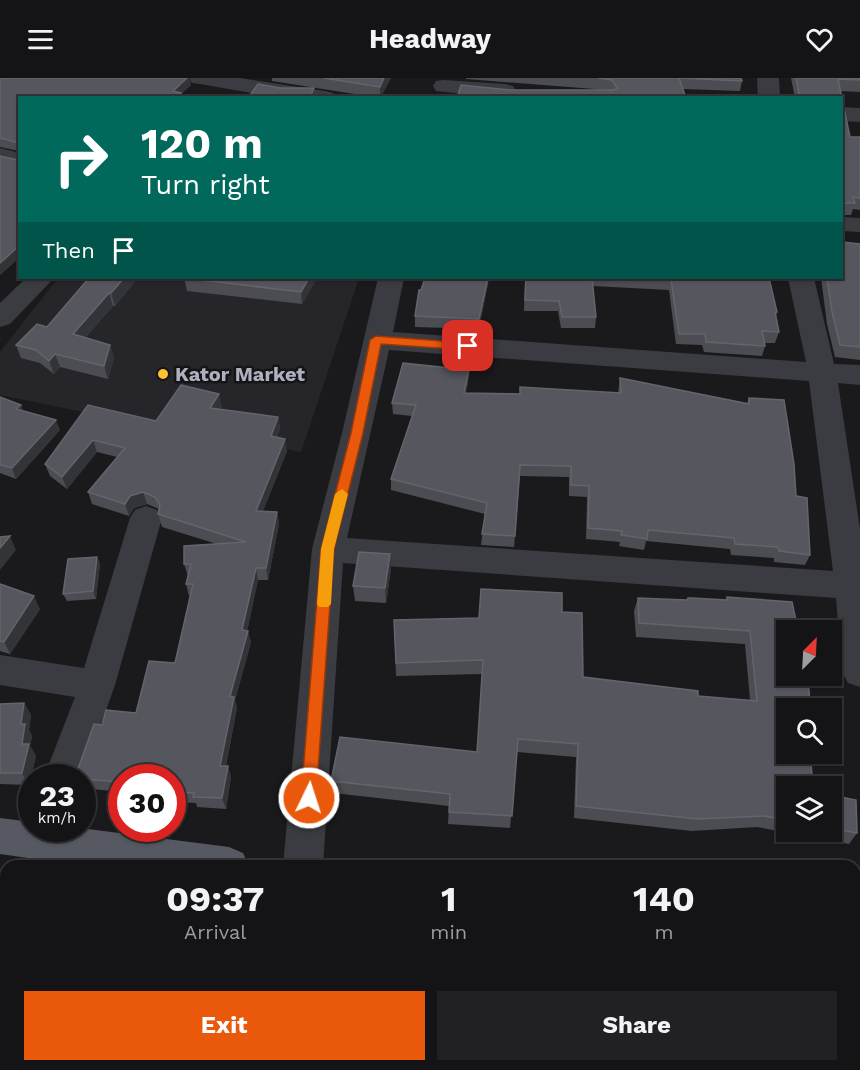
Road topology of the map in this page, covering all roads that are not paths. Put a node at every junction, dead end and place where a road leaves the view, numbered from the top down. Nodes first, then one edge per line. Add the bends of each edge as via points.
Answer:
1 (200, 78) edge
2 (768, 78) edge
3 (444, 87) edge
4 (229, 91) edge
5 (525, 92) edge
6 (298, 96) edge
7 (769, 96) edge
8 (843, 114) edge
9 (860, 115) edge
10 (0, 155) edge
11 (18, 160) edge
12 (843, 224) edge
13 (860, 225) edge
14 (40, 279) edge
15 (391, 279) edge
16 (801, 279) edge
17 (0, 318) edge
18 (376, 340) junction
19 (822, 372) junction
20 (860, 375) edge
21 (146, 518) dead end
22 (328, 549) junction
23 (856, 586) edge
24 (0, 670) edge
25 (860, 672) edge
26 (97, 685) junction
27 (68, 764) edge
28 (0, 836) edge
29 (18, 836) edge
30 (78, 842) edge
31 (171, 860) edge
32 (303, 860) edge

1 - 4 street
2 - 7 street
3 - 5 street
4 - 6 street
8 - 9 street
10 - 11 street
12 - 13 street
14 - 17 street
15 - 18 street
16 - 19 street
18 - 19 street
18 - 22 street
19 - 20 street
19 - 23 street
21 - 26 street
22 - 23 street
22 - 32 street
23 - 25 street
24 - 26 street
26 - 27 street
28 - 29 main road
30 - 31 main road

